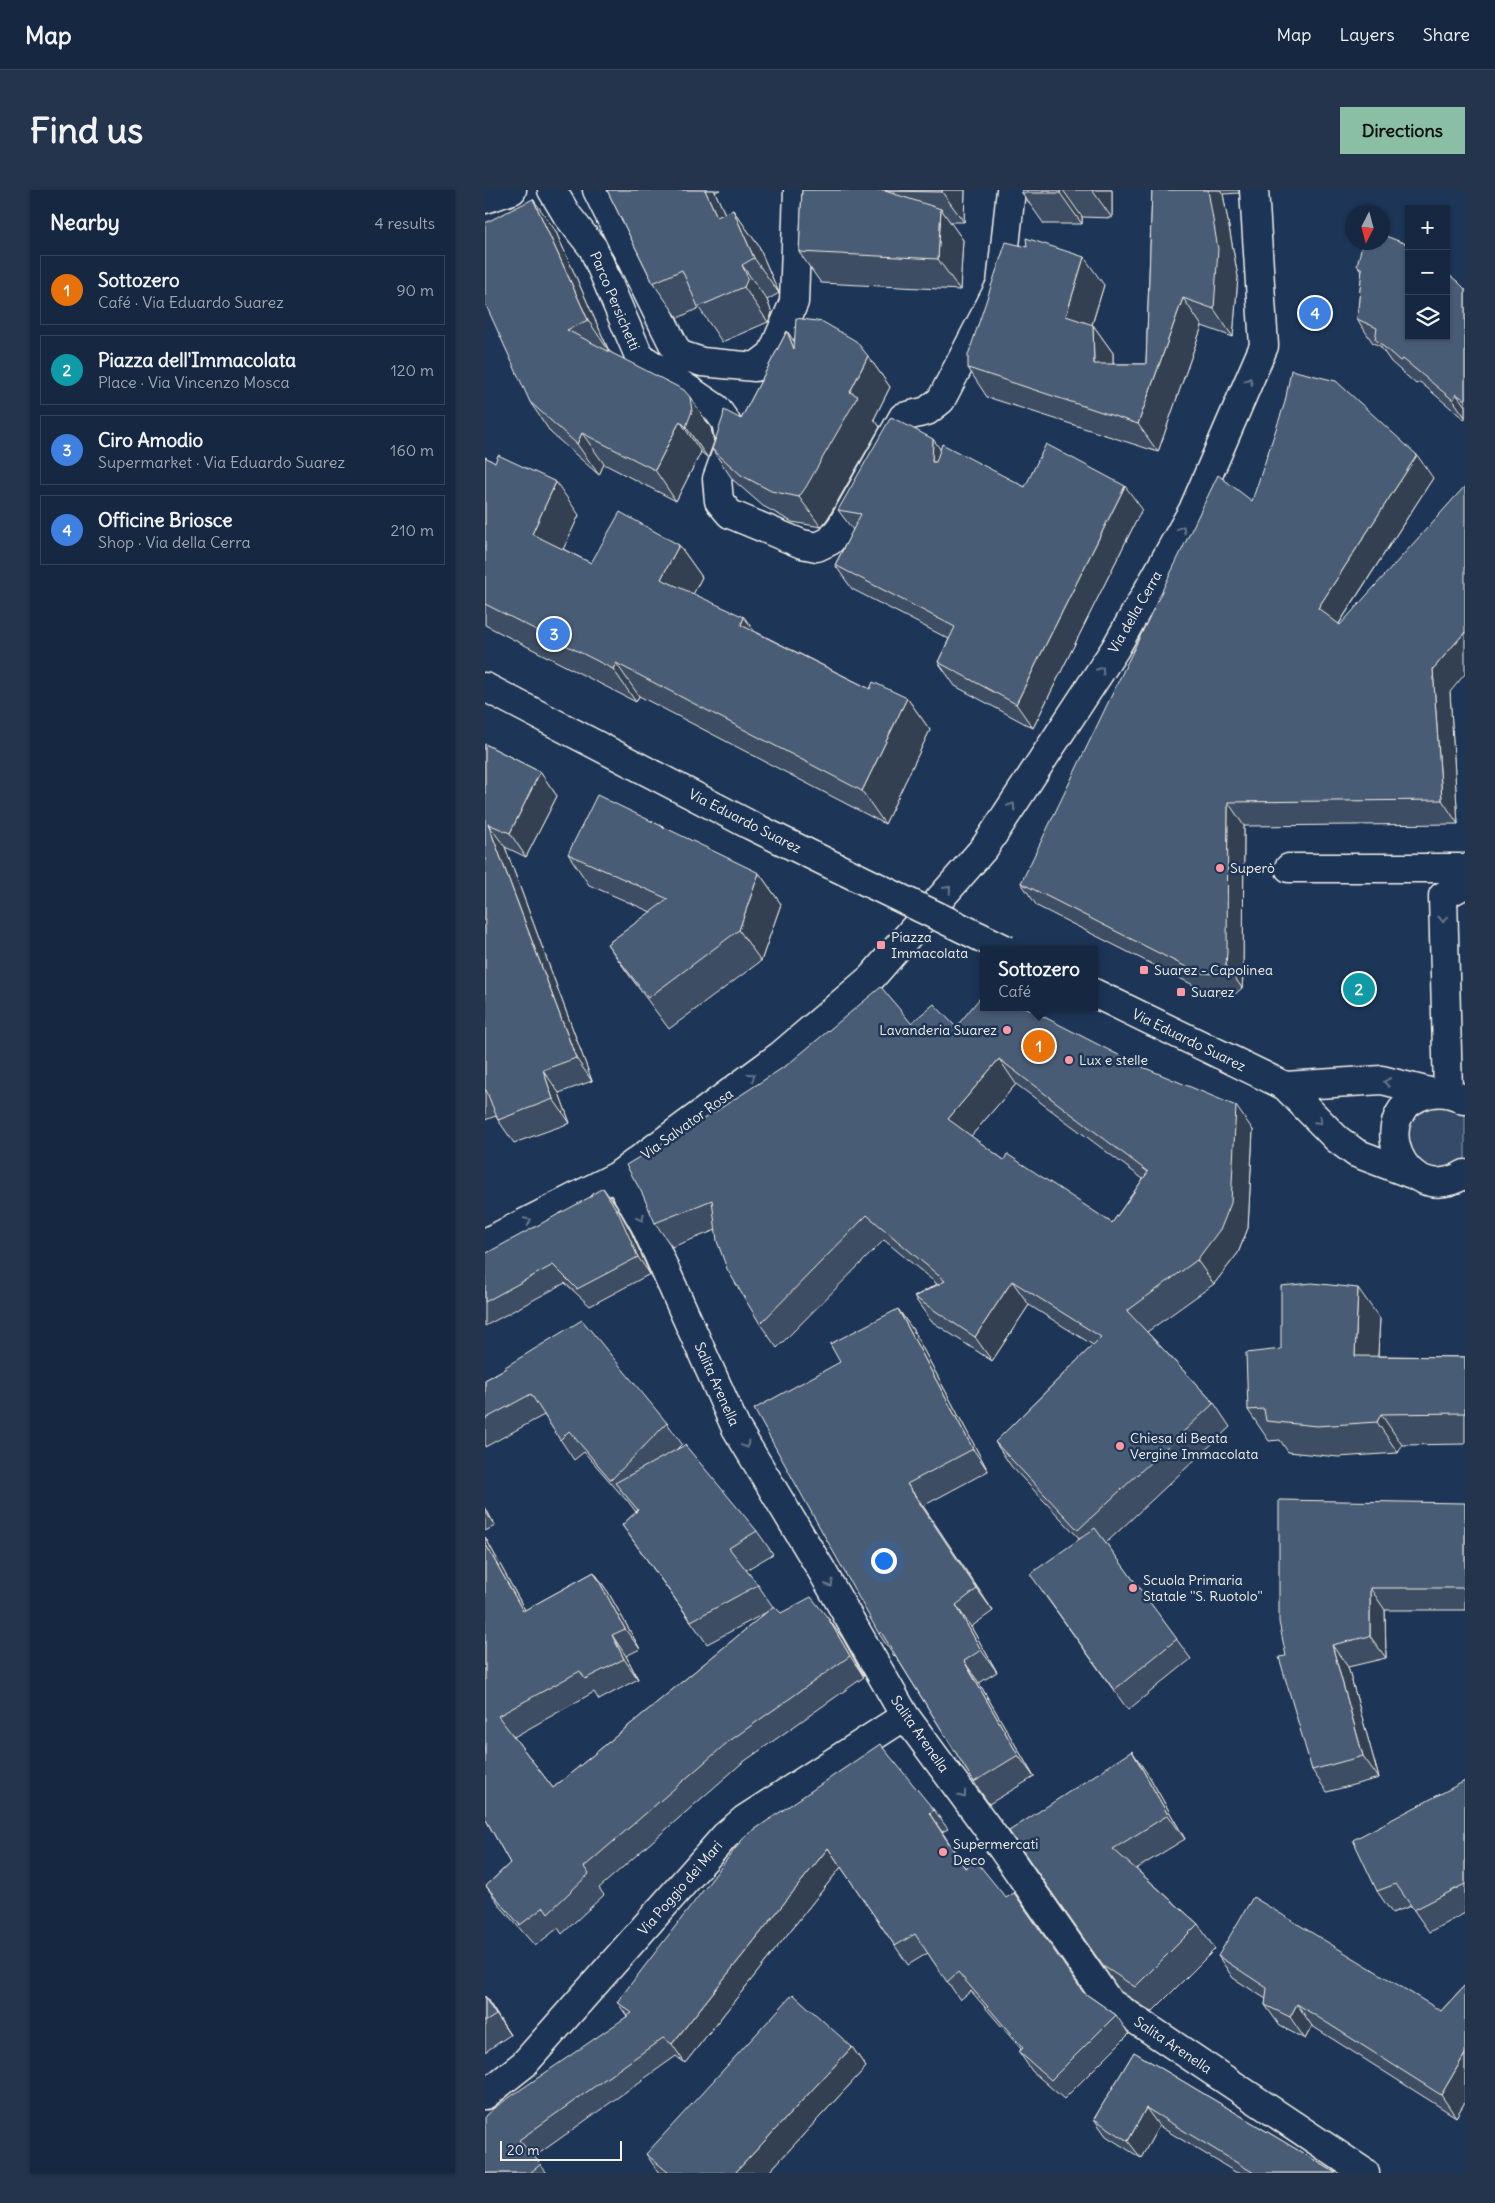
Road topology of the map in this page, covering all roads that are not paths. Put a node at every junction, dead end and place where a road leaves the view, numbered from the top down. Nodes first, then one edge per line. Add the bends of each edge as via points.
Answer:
1 (512, 190) edge
2 (552, 190) edge
3 (597, 190) edge
4 (798, 190) edge
5 (1011, 190) edge
6 (1255, 190) edge
7 (485, 199) edge
8 (485, 688) edge
9 (1289, 868) dead end
10 (1465, 868) edge
11 (1465, 884) edge
12 (999, 946) edge
13 (871, 978) joint
14 (1098, 995) edge
15 (1285, 1086) junction
16 (1455, 1097) edge
17 (1414, 1175) junction
18 (617, 1176) junction
19 (1457, 1181) edge
20 (485, 1243) edge
21 (905, 1716) junction
22 (485, 2095) edge
23 (1365, 2173) edge

1 - 7 street
2 - 5 street, Parco Persichetti via 593,248 639,356 716,408 726,422 730,444 717,479 719,501 730,514 802,544 817,547 830,541 841,527 903,417 927,411 941,400 1001,284
3 - 4 street via 678,354 702,362 755,367 772,354 794,302
13 -> 6 street, Via della Cerra via 985,847 1115,649 1193,510 1264,346
8 - 12 street, Via Eduardo Suarez, bridge via 750,825
9 - 10 street
11 -> 16 street via 1443,896
18 -> 13 street, Via Salvator Rosa via 781,1055
14 - 15 street, Via Eduardo Suarez
16 -> 15 street via 1382,1080
15 -> 17 street via 1337,1139 1356,1153
16 - 17 street via 1421,1096 1408,1104 1399,1116 1394,1131 1395,1147 1400,1161
17 - 19 street via 1425,1180
20 -> 18 street, Via Salvator Rosa
18 -> 21 street, Salita Arenella via 645,1225 736,1428
21 - 22 street, Via Poggio dei Mari via 745,1819 725,1836 524,2064
21 -> 23 street, Salita Arenella via 1109,2002

